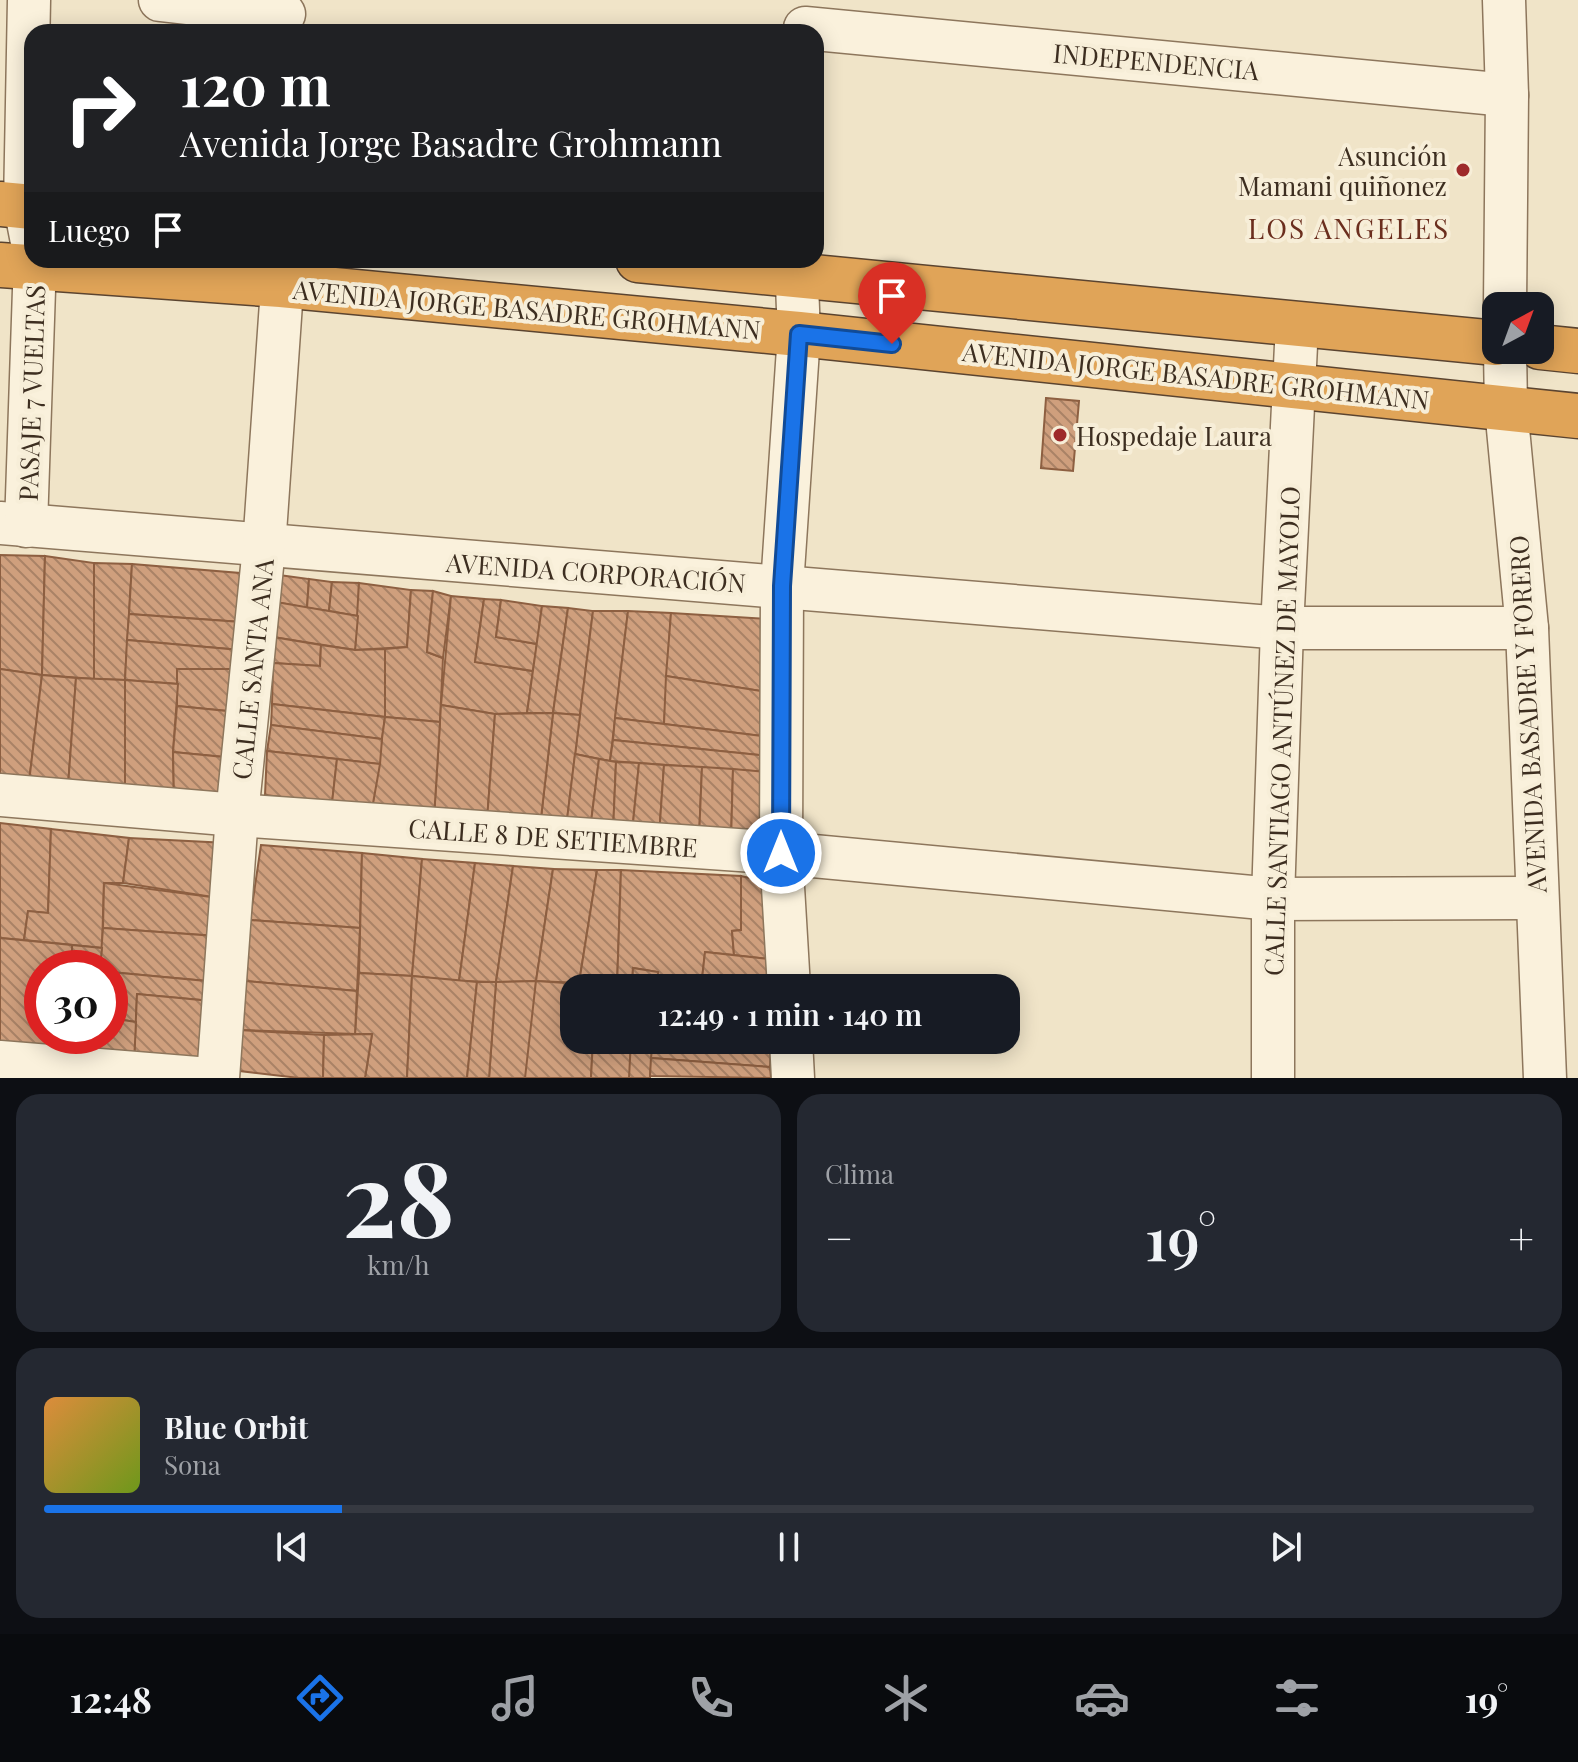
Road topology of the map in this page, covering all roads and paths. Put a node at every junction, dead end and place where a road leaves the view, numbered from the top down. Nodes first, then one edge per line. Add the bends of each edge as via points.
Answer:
1 (29, 0) edge
2 (160, 0) edge
3 (1504, 0) edge
4 (284, 14) dead end
5 (804, 20) edge
6 (28, 24) edge
7 (1507, 95) junction
8 (24, 197) edge
9 (23, 236) edge
10 (247, 268) edge
11 (796, 268) edge
12 (282, 273) edge
13 (1505, 292) edge
14 (1297, 325) junction
15 (799, 334) junction
16 (1482, 342) edge
17 (1554, 348) edge
18 (1578, 351) edge
19 (1505, 364) edge
20 (1294, 385) junction
21 (1506, 408) junction
22 (1578, 416) edge
23 (13, 525) edge
24 (264, 547) junction
25 (782, 586) junction
26 (1282, 628) junction
27 (1527, 628) junction
28 (0, 795) edge
29 (237, 815) junction
30 (781, 853) junction
31 (1537, 898) junction
32 (1273, 899) junction
33 (788, 974) edge
34 (792, 1054) edge
35 (0, 1062) edge
36 (197, 1078) edge
37 (218, 1078) edge
38 (793, 1078) edge
39 (1273, 1078) edge
40 (1545, 1078) edge

1 - 6 street, PASAJE 7 VUELTAS
2 - 4 street
3 - 7 street
5 - 7 street, INDEPENDENCIA
7 - 13 street
8 - 9 street, PASAJE 7 VUELTAS
9 - 23 street, PASAJE 7 VUELTAS
10 - 12 highway, AVENIDA JORGE BASADRE GROHMANN
11 - 14 highway
11 - 15 street
12 - 15 highway, AVENIDA JORGE BASADRE GROHMANN
12 - 24 street, CALLE SANTA ANA
14 - 16 highway
14 - 20 street, CALLE SANTIAGO ANTÚNEZ DE MAYOLO
15 - 20 highway, AVENIDA JORGE BASADRE GROHMANN
15 - 25 street
17 - 18 highway
19 - 21 street, AVENIDA BASADRE Y FORERO
20 - 21 highway, AVENIDA JORGE BASADRE GROHMANN
20 - 26 street, CALLE SANTIAGO ANTÚNEZ DE MAYOLO
21 - 22 highway, AVENIDA JORGE BASADRE GROHMANN
21 - 27 street, AVENIDA BASADRE Y FORERO
23 - 24 street, AVENIDA CORPORACIÓN
24 - 25 street, AVENIDA CORPORACIÓN
24 - 29 street, CALLE SANTA ANA
25 - 26 street, AVENIDA CORPORACIÓN
25 - 30 street
26 - 27 street, AVENIDA CORPORACIÓN
26 - 32 street, CALLE SANTIAGO ANTÚNEZ DE MAYOLO
27 - 31 street, AVENIDA BASADRE Y FORERO
28 - 29 street, CALLE 8 DE SETIEMBRE
29 - 30 street, CALLE 8 DE SETIEMBRE
29 - 37 street, CALLE SANTA ANA
30 - 32 street, CALLE 8 DE SETIEMBRE
30 - 33 street
31 - 32 street, CALLE 8 DE SETIEMBRE
31 - 40 street, AVENIDA BASADRE Y FORERO
32 - 39 street, CALLE SANTIAGO ANTÚNEZ DE MAYOLO
34 - 38 street
35 - 36 street

